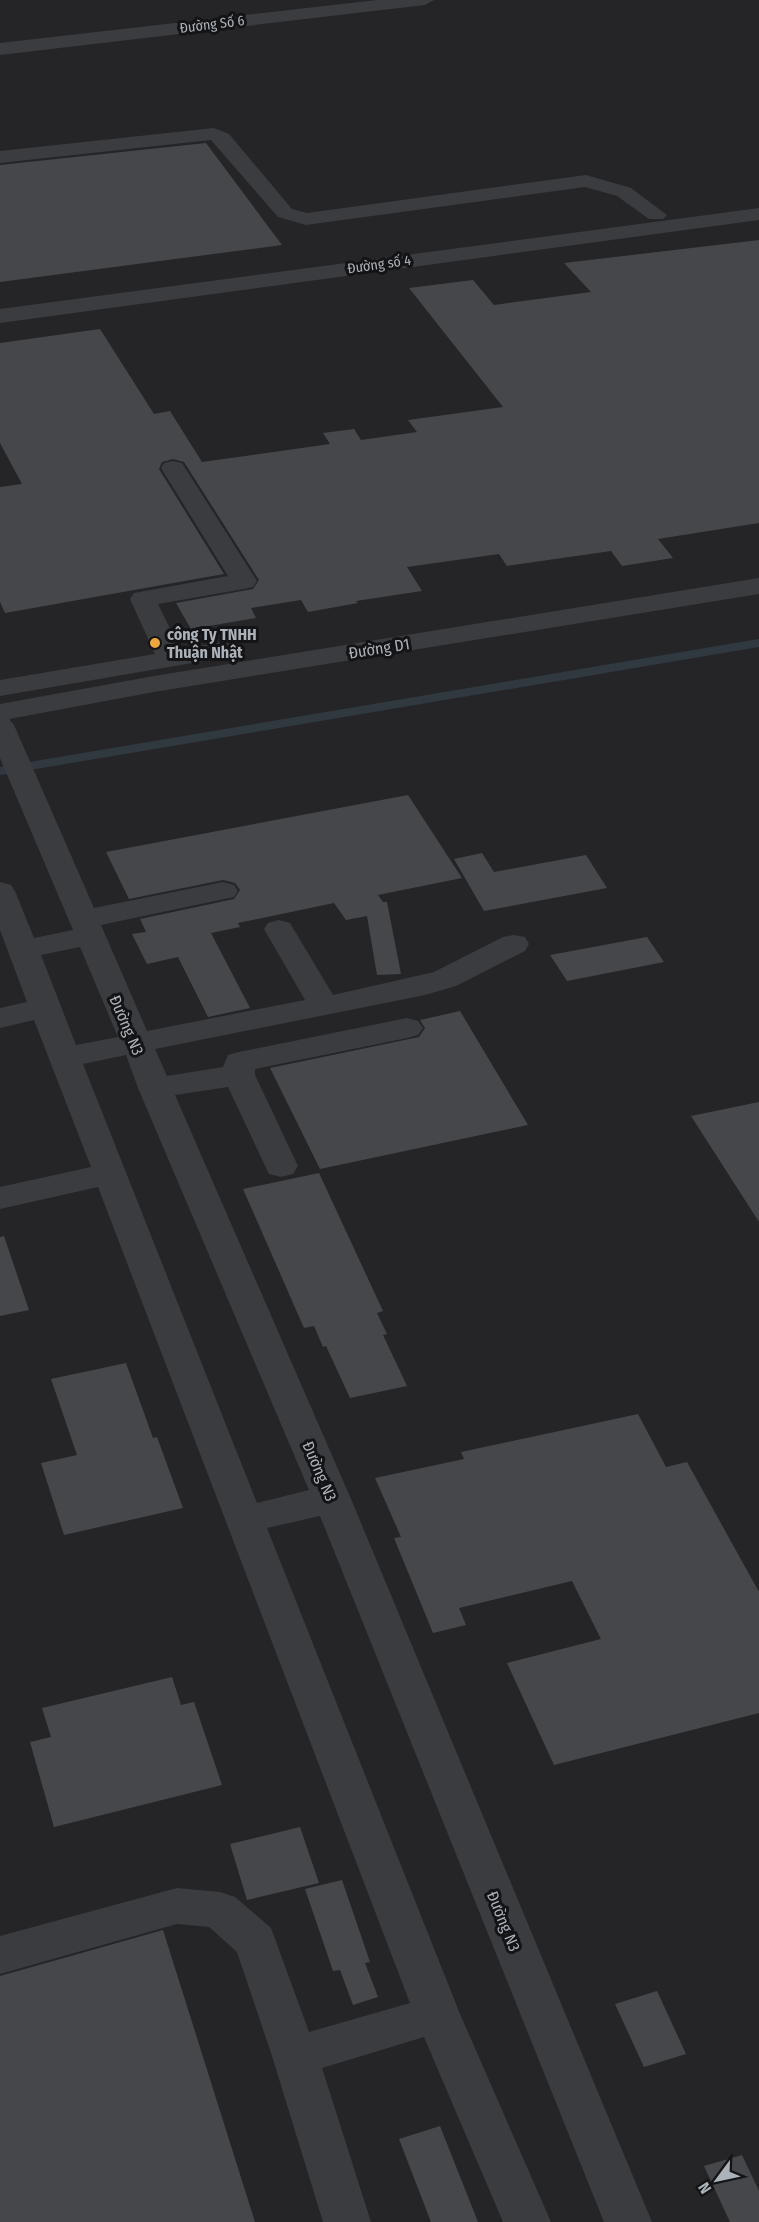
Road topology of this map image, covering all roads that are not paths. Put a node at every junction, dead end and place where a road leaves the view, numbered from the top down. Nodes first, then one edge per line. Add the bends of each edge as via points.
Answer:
1 (336, 0) edge
2 (425, 0) edge
3 (0, 38) edge
4 (0, 49) edge
5 (0, 157) edge
6 (759, 202) edge
7 (718, 213) junction
8 (759, 214) edge
9 (656, 215) junction
10 (505, 241) junction
11 (0, 303) edge
12 (0, 316) edge
13 (110, 321) dead end
14 (0, 337) edge
15 (173, 468) dead end
16 (759, 568) edge
17 (759, 586) edge
18 (504, 618) junction
19 (170, 658) junction
20 (0, 688) edge
21 (0, 712) edge
22 (5, 736) edge
23 (0, 891) edge
24 (223, 891) dead end
25 (86, 928) junction
26 (279, 929) dead end
27 (514, 944) dead end
28 (22, 950) junction
29 (324, 1006) junction
30 (44, 1008) junction
31 (0, 1018) edge
32 (407, 1028) dead end
33 (135, 1044) junction
34 (63, 1058) junction
35 (239, 1075) junction
36 (154, 1088) junction
37 (282, 1166) dead end
38 (108, 1174) junction
39 (0, 1198) edge
40 (332, 1499) junction
41 (244, 1520) junction
42 (0, 1955) edge
43 (437, 2014) junction
44 (295, 2056) junction
45 (347, 2222) edge
46 (527, 2222) edge
47 (628, 2222) edge

1 - 3 street, Đường Số 6
2 - 4 street, Đường Số 6
5 - 9 street via 214,134 222,138 285,213 306,219 586,181 624,192
6 - 7 street, Đường số 4
7 - 8 street, Đường số 4
7 - 9 street, Đường số 4
7 - 10 street, Đường số 4
9 - 10 street, Đường số 4
10 - 11 street, Đường số 4
10 - 12 street, Đường số 4
13 - 14 street
15 - 19 street via 244,581 143,599
16 - 18 street, Đường D1
17 - 18 street, Đường D1
18 - 19 street, Đường D1
18 - 21 street, Đường D1
19 - 20 street, Đường D1
22 - 25 street, Đường N3
23 - 28 street
24 - 25 street
25 - 28 street
25 - 33 street, Đường N3
26 - 29 street
27 - 29 street via 445,979
28 - 30 street
29 - 33 street
30 - 31 street
30 - 34 street
32 - 35 street via 239,1062
33 - 34 street
33 - 36 street, Đường N3
34 - 38 street
35 - 36 street
35 - 37 street
36 - 40 street, Đường N3
38 - 39 street
38 - 41 street
40 - 41 street
40 - 47 street, Đường N3
41 - 43 street
42 - 44 street via 177,1906 220,1910 255,1941
43 - 44 street
43 - 46 street
44 - 45 street

